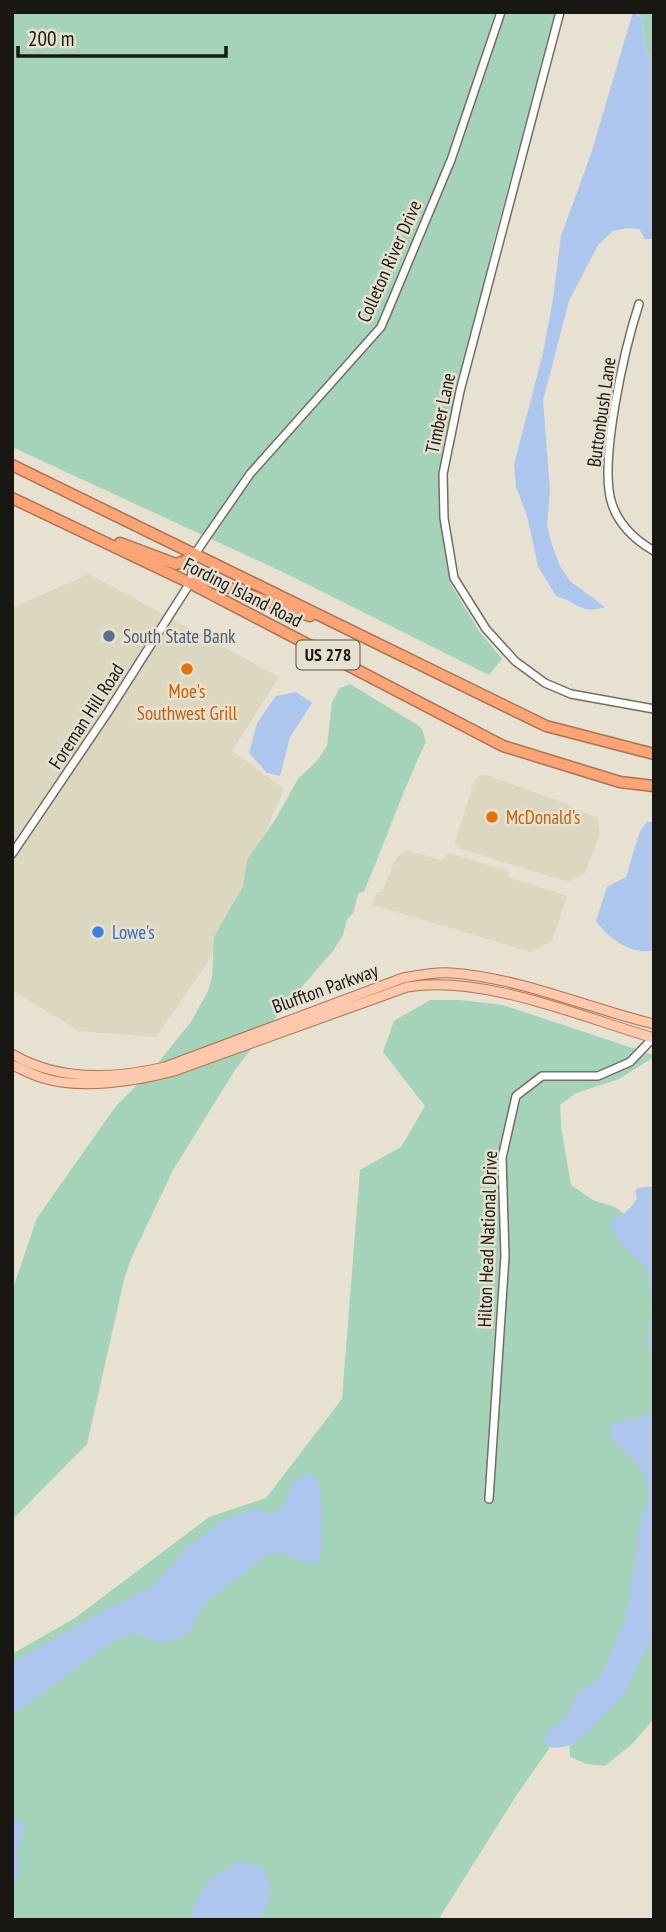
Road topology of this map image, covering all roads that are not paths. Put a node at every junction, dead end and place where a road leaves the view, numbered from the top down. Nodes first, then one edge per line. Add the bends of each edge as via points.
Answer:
1 (500, 12) edge
2 (560, 12) edge
3 (639, 304) dead end
4 (12, 465) edge
5 (12, 498) edge
6 (46, 514) junction
7 (654, 551) edge
8 (195, 554) junction
9 (190, 583) junction
10 (356, 632) junction
11 (654, 709) edge
12 (654, 754) edge
13 (654, 786) edge
14 (12, 854) edge
15 (654, 1024) edge
16 (653, 1037) edge
17 (12, 1054) edge
18 (12, 1065) edge
19 (489, 1500) dead end

1 - 8 street, Colleton River Drive via 451,160 381,327 250,474
2 - 11 street, Timber Lane via 460,391 443,474 444,518 454,578 486,629 515,661 545,683 571,694
3 - 7 street, Buttonbush Lane via 624,360 608,484 620,521
4 - 8 highway, Fording Island Road / US 278
5 - 6 highway, Fording Island Road / US 278
6 - 8 highway via 167,562 176,564
6 - 9 highway, Fording Island Road / US 278
8 - 9 street, Foreman Hill Road
8 - 10 highway, Fording Island Road / US 278
9 - 10 highway via 206,580
9 - 13 highway, Fording Island Road / US 278 via 503,746 620,782
9 - 14 street, Foreman Hill Road
10 - 12 highway, Fording Island Road / US 278 via 546,726
15 - 17 main road, Bluffton Parkway via 489,979 430,973 403,978 139,1073 82,1076 33,1065
16 - 18 main road, Bluffton Parkway via 514,996 431,983 407,987 151,1077 66,1083
16 - 19 street, Hilton Head National Drive via 630,1062 598,1076 542,1076 516,1096 502,1158 505,1256

